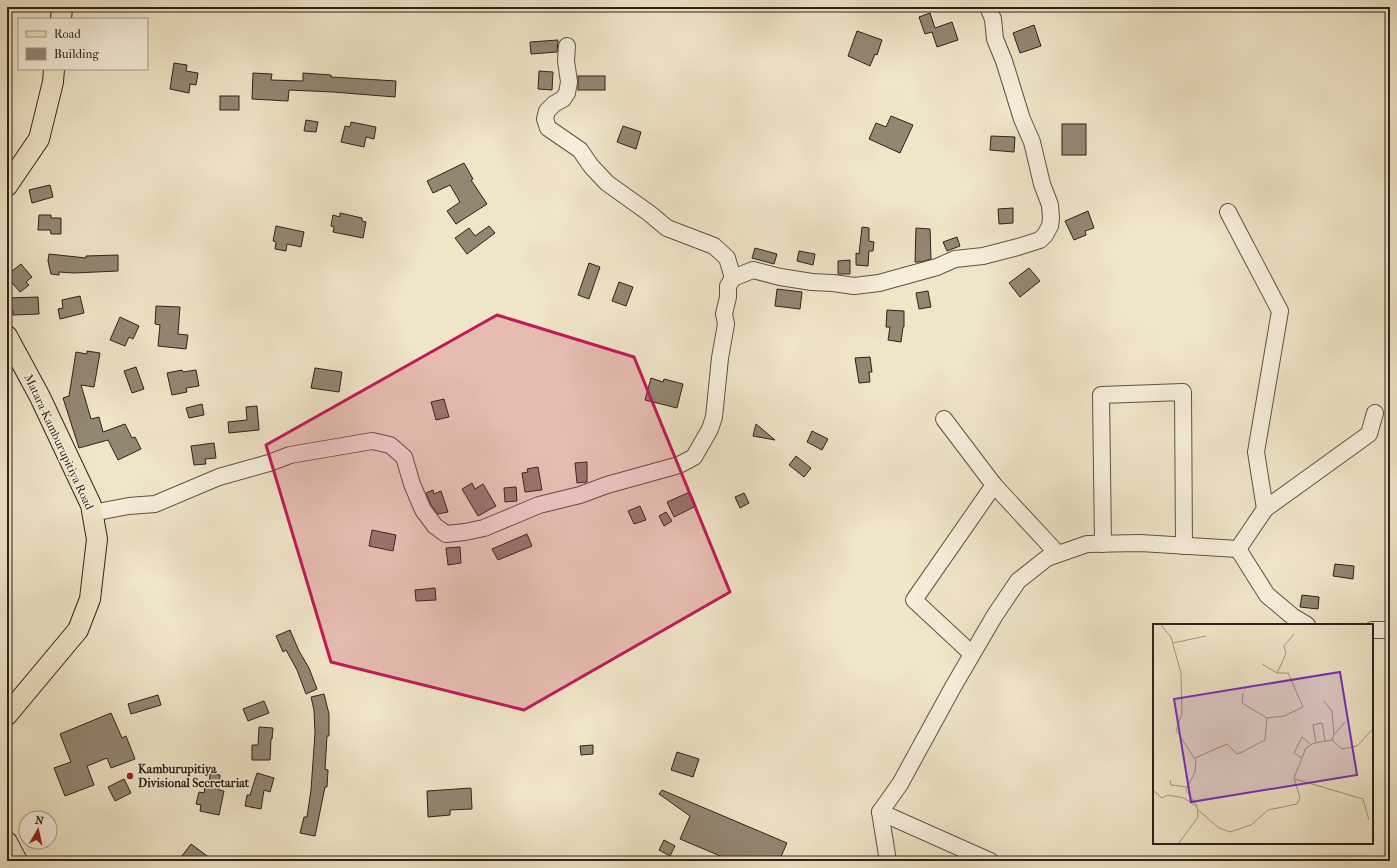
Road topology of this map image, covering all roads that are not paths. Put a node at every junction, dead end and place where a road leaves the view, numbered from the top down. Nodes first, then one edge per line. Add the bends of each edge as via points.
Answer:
1 (62, 7) edge
2 (988, 7) edge
3 (61, 18) edge
4 (567, 46) dead end
5 (54, 70) edge
6 (7, 186) edge
7 (1228, 212) dead end
8 (733, 278) junction
9 (7, 336) edge
10 (1375, 413) dead end
11 (944, 419) dead end
12 (994, 485) junction
13 (1265, 509) junction
14 (92, 513) junction
15 (1103, 544) junction
16 (1184, 546) junction
17 (1238, 549) junction
18 (1058, 554) junction
19 (1305, 624) edge
20 (1373, 630) edge
21 (1390, 630) edge
22 (972, 654) junction
23 (7, 715) edge
24 (880, 812) junction
25 (7, 842) edge
26 (17, 861) edge
27 (888, 861) edge
28 (990, 861) edge

1 - 3 main road
2 - 8 street via 993,19 995,39 1032,142 1050,205 1050,226 1045,235 1040,240 1018,247 955,260 879,283 854,286 812,282 753,270
4 - 8 street via 567,93 547,111 545,119 548,128 580,150 607,183 666,228 714,246 727,258
5 - 6 main road via 39,139
7 - 13 street via 1280,312 1256,452
8 - 14 street via 728,286 724,314 726,324 714,417 694,457 679,465 580,495 539,504 484,528 446,534 435,526 423,510 404,457 390,444 372,441 290,455 219,477 155,504
9 - 14 main road, Matara-Kamburupitiya Road via 40,397
10 - 13 street via 1369,434
11 - 12 street
12 - 18 street
12 - 22 street via 914,600
13 - 17 street
14 - 23 main road, Matara-Kamburupitiya Road via 98,539 90,599 78,630
15 - 16 street
15 - 16 street via 1102,395 1183,392
15 - 18 street via 1088,544
16 - 17 street
17 - 19 street via 1267,595
18 - 22 street via 1047,558 1018,581
20 - 21 street
22 - 24 street via 900,784
24 - 27 street
24 - 28 street
25 - 26 main road

